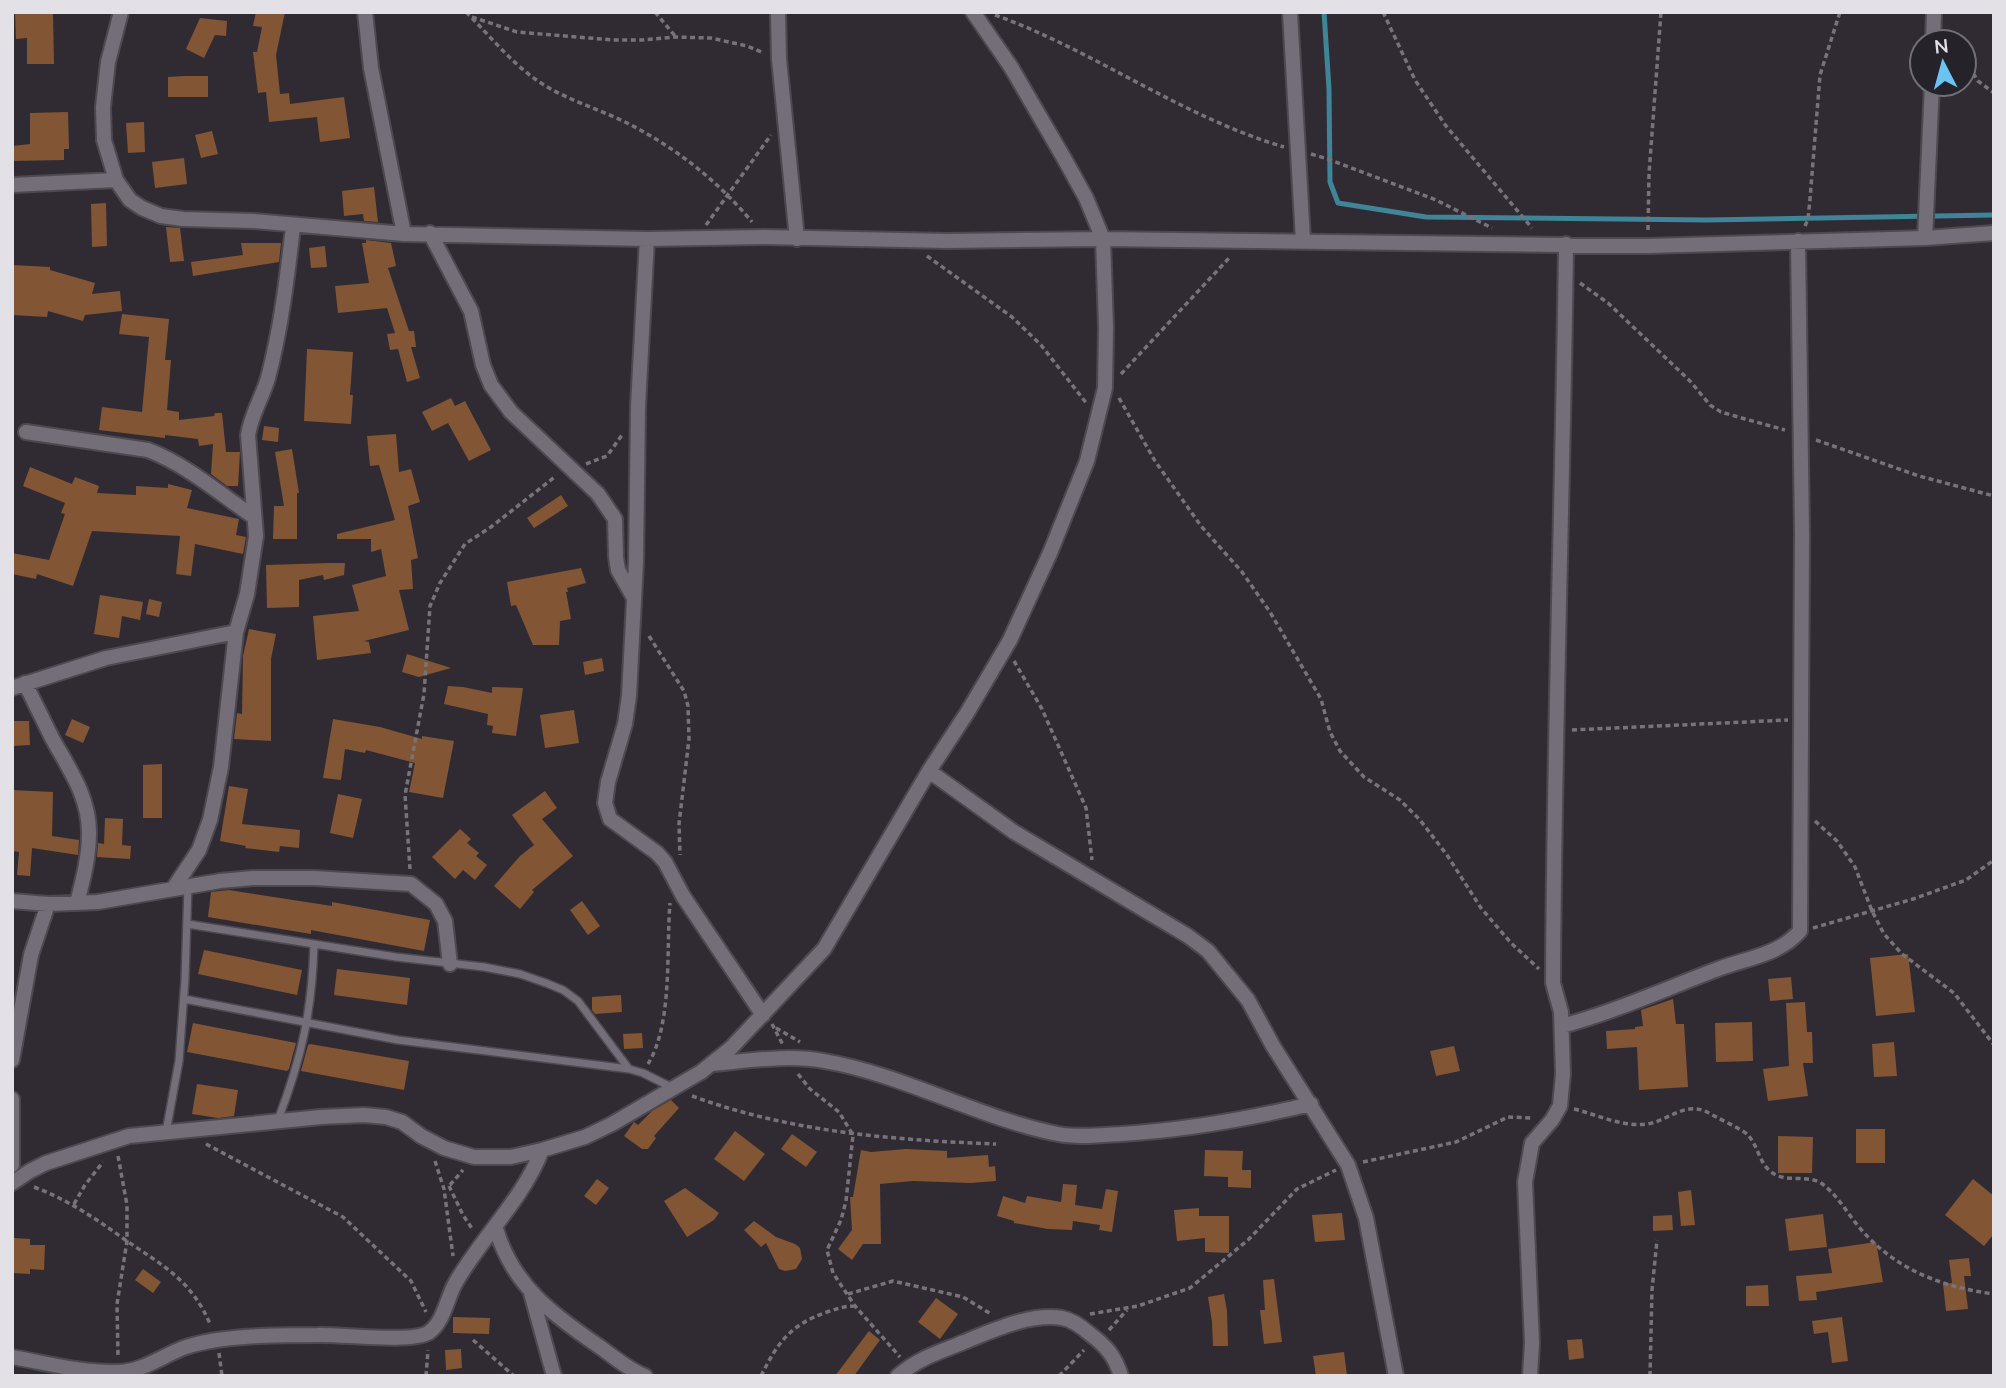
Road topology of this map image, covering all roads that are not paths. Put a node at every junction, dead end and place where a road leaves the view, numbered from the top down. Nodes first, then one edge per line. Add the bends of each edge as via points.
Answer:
1 (121, 12) edge
2 (365, 12) edge
3 (778, 12) edge
4 (973, 12) edge
5 (1290, 12) edge
6 (1931, 98) edge
7 (116, 180) junction
8 (12, 185) edge
9 (293, 227) junction
10 (430, 233) junction
11 (1994, 233) edge
12 (404, 234) junction
13 (1925, 238) junction
14 (647, 239) junction
15 (797, 239) junction
16 (1103, 239) junction
17 (1303, 240) junction
18 (1798, 242) junction
19 (1566, 244) junction
20 (26, 432) dead end
21 (254, 517) junction
22 (634, 598) junction
23 (236, 632) junction
24 (19, 686) edge
25 (929, 771) junction
26 (181, 888) junction
27 (12, 901) edge
28 (77, 903) junction
29 (47, 904) junction
30 (187, 924) junction
31 (314, 944) junction
32 (450, 964) junction
33 (184, 999) junction
34 (763, 1015) junction
35 (308, 1022) junction
36 (1562, 1026) junction
37 (12, 1060) edge
38 (712, 1063) junction
39 (629, 1069) junction
40 (673, 1089) junction
41 (12, 1099) edge
42 (1311, 1104) junction
43 (278, 1121) junction
44 (173, 1131) junction
45 (542, 1150) junction
46 (12, 1166) edge
47 (14, 1182) edge
48 (496, 1229) junction
49 (530, 1292) junction
50 (12, 1357) edge
51 (903, 1371) edge
52 (554, 1376) edge
53 (645, 1376) edge
54 (1121, 1376) edge
55 (1396, 1376) edge
56 (1530, 1376) edge

1 - 7 street via 103,107 104,140
2 - 12 street
3 - 15 street
4 - 16 street via 1012,67 1086,198
5 - 17 street
6 - 13 street
7 - 8 street
7 - 9 street via 130,200 162,216
9 - 12 street
9 - 21 street via 284,306 270,368 249,426
10 - 12 street
10 - 14 street
10 - 22 street via 471,311 491,385 512,412 598,494 615,519 618,570
11 - 13 street
13 - 18 street
14 - 15 street
14 - 22 street
15 - 16 street
16 - 17 street
16 - 25 street via 1109,386 1087,461 1006,647
17 - 19 street
18 - 19 street
18 - 36 street via 1800,931 1780,948
19 - 36 street via 1553,983
20 - 21 street via 167,457
21 - 23 street via 254,558
22 - 34 street via 625,724 605,803 610,819 665,862
23 - 24 street via 106,658
23 - 26 street via 211,820
24 - 28 street via 74,775 88,813 88,857
25 - 34 street via 824,949
25 - 42 street via 1014,832 1208,951 1248,1000
26 - 28 street
26 - 30 lane
26 - 32 street via 242,879 411,884 436,904 445,921
27 - 29 street
28 - 29 street
29 - 37 street via 31,955
30 - 31 lane
30 - 33 lane
31 - 32 lane
31 - 35 lane
32 - 39 lane via 520,974 563,990 589,1013
33 - 35 lane
33 - 44 lane
34 - 38 street
35 - 39 lane via 398,1040
35 - 43 lane
36 - 56 street via 1560,1106 1532,1143 1525,1182
38 - 40 street
38 - 42 street via 823,1060 1060,1134 1194,1127
39 - 40 lane
40 - 45 street via 585,1136
41 - 46 street
42 - 55 street via 1348,1165 1366,1218
43 - 44 street
43 - 45 street via 375,1115 402,1122 421,1136 474,1157 511,1157
44 - 47 street via 129,1136 47,1163
45 - 48 street
48 - 49 street via 505,1256
48 - 50 street via 456,1283 439,1321 431,1331 411,1337 217,1340 118,1372
49 - 52 street
49 - 53 street via 561,1321
51 - 54 street via 925,1356 998,1327 1065,1318 1113,1354

